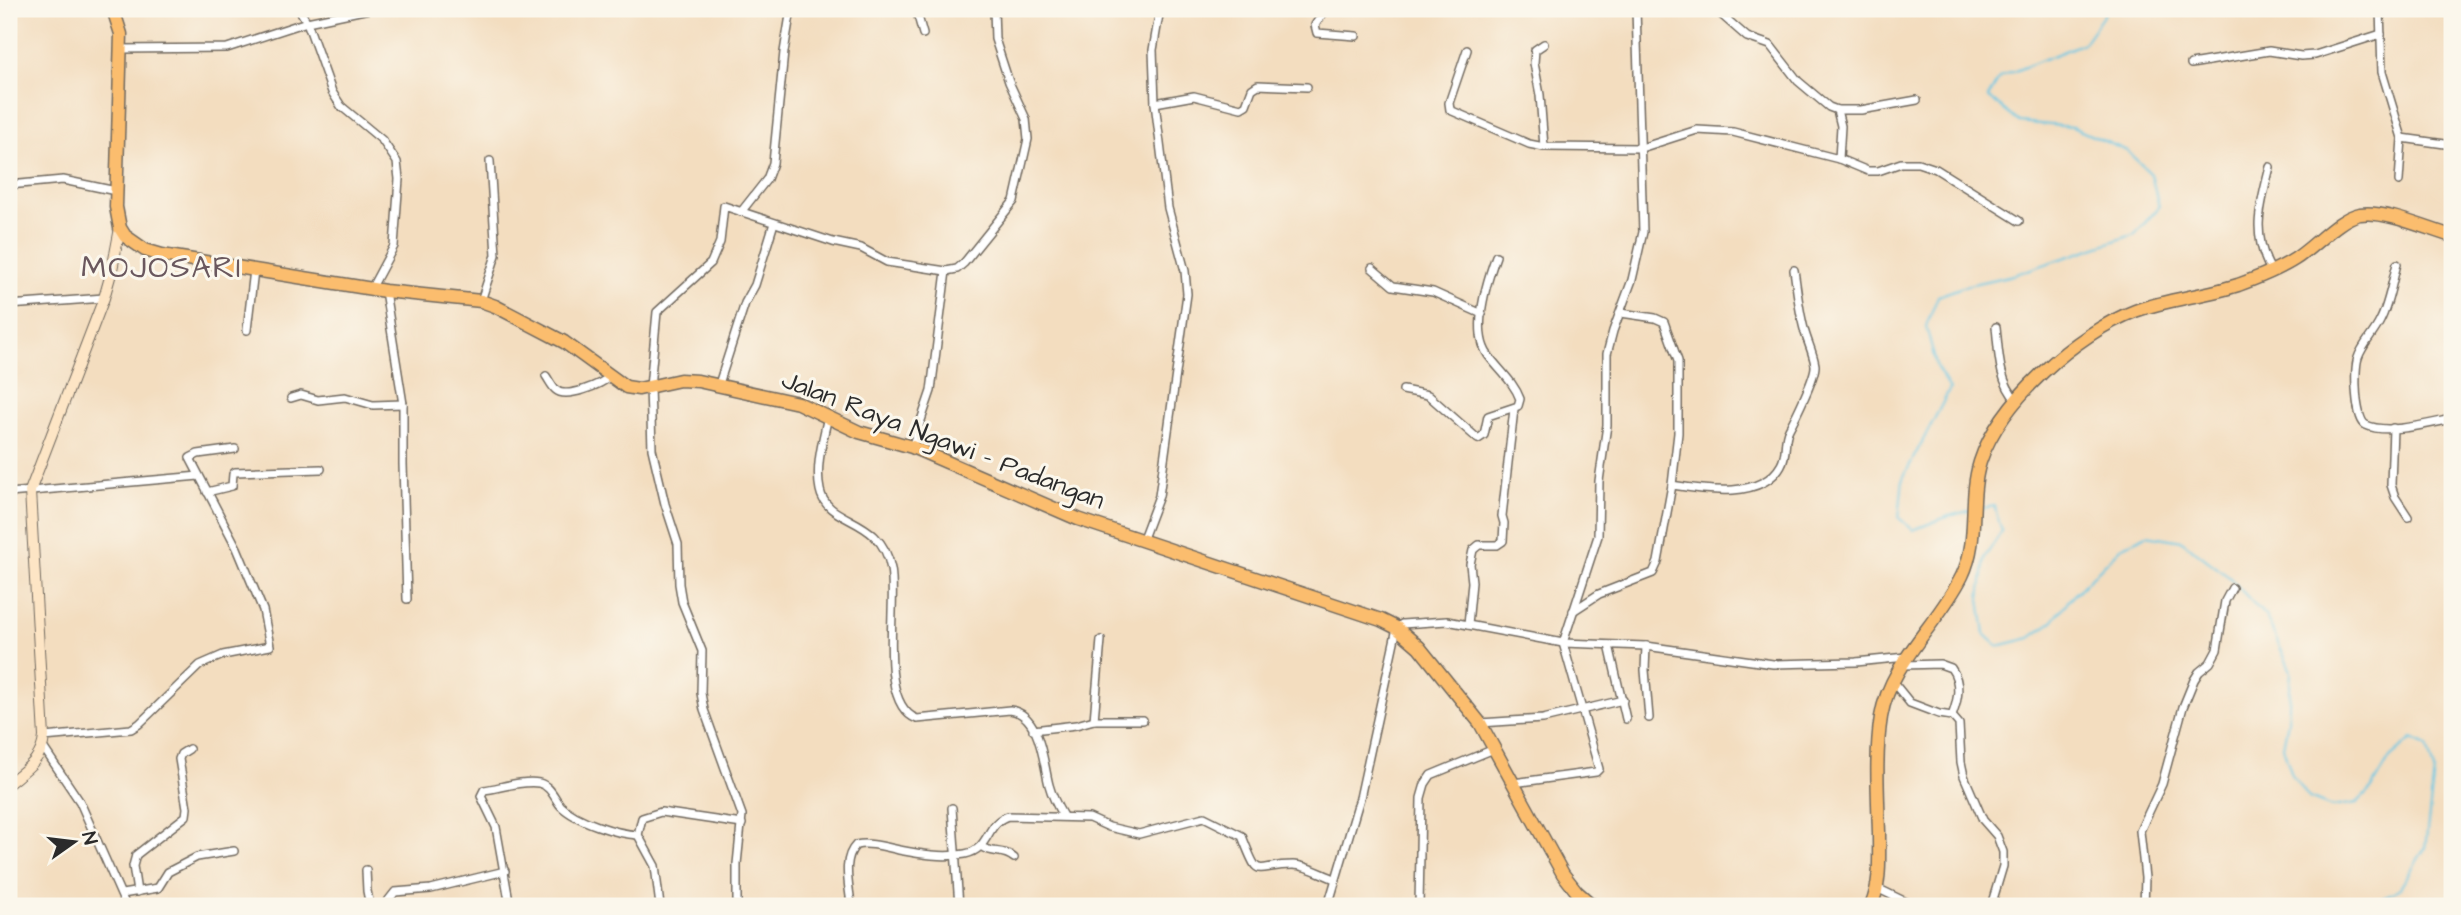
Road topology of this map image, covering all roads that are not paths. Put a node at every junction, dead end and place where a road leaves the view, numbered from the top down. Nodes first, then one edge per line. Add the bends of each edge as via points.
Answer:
1 (113, 9) edge
2 (299, 9) edge
3 (369, 9) edge
4 (791, 9) edge
5 (916, 9) edge
6 (994, 9) edge
7 (1160, 9) edge
8 (1326, 9) edge
9 (1636, 9) edge
10 (1715, 9) edge
11 (2380, 9) edge
12 (307, 22) junction
13 (923, 34) dead end
14 (2381, 34) junction
15 (1356, 36) dead end
16 (1544, 44) dead end
17 (121, 49) junction
18 (1467, 50) dead end
19 (2191, 64) dead end
20 (1307, 87) dead end
21 (1917, 100) dead end
22 (1155, 103) junction
23 (1837, 110) junction
24 (2402, 138) junction
25 (2452, 145) edge
26 (1544, 147) junction
27 (1641, 148) junction
28 (1839, 159) junction
29 (490, 161) dead end
30 (2270, 167) dead end
31 (2399, 181) dead end
32 (9, 185) edge
33 (117, 191) junction
34 (741, 212) junction
35 (2019, 220) dead end
36 (774, 223) junction
37 (120, 228) junction
38 (2452, 236) edge
39 (1496, 256) dead end
40 (2397, 264) dead end
41 (1372, 268) dead end
42 (254, 269) junction
43 (946, 271) junction
44 (1794, 271) dead end
45 (2271, 271) junction
46 (371, 289) junction
47 (385, 291) junction
48 (104, 298) junction
49 (481, 301) junction
50 (9, 305) edge
51 (1621, 313) junction
52 (1482, 314) junction
53 (1996, 327) dead end
54 (247, 330) dead end
55 (546, 376) dead end
56 (610, 376) junction
57 (719, 384) junction
58 (650, 387) junction
59 (1403, 390) dead end
60 (291, 398) dead end
61 (2017, 401) junction
62 (403, 404) junction
63 (1514, 409) junction
64 (828, 416) junction
65 (2452, 419) edge
66 (2393, 428) junction
67 (912, 447) junction
68 (235, 449) dead end
69 (321, 469) dead end
70 (199, 476) junction
71 (1672, 485) junction
72 (30, 491) junction
73 (208, 492) junction
74 (9, 493) edge
75 (2409, 517) dead end
76 (1142, 541) junction
77 (2232, 588) dead end
78 (407, 599) dead end
79 (1572, 611) junction
80 (1468, 625) junction
81 (1397, 628) junction
82 (1101, 640) dead end
83 (1563, 643) junction
84 (1609, 645) junction
85 (1646, 646) junction
86 (1906, 661) junction
87 (1893, 682) junction
88 (1622, 700) junction
89 (1581, 711) junction
90 (1952, 716) junction
91 (1649, 718) dead end
92 (1626, 719) dead end
93 (1094, 720) junction
94 (1143, 720) dead end
95 (1480, 723) junction
96 (1033, 730) junction
97 (44, 742) junction
98 (189, 749) dead end
99 (1494, 749) junction
100 (9, 783) edge
101 (1513, 783) junction
102 (952, 808) dead end
103 (1063, 816) junction
104 (742, 824) junction
105 (638, 835) junction
106 (982, 847) junction
107 (234, 851) dead end
108 (954, 855) junction
109 (1014, 858) dead end
110 (366, 870) dead end
111 (505, 871) junction
112 (1335, 879) junction
113 (1877, 888) junction
114 (137, 892) junction
115 (122, 894) junction
116 (126, 906) edge
117 (370, 906) edge
118 (384, 906) edge
119 (510, 906) edge
120 (660, 906) edge
121 (737, 906) edge
122 (852, 906) edge
123 (959, 906) edge
124 (1328, 906) edge
125 (1419, 906) edge
126 (1593, 906) edge
127 (1871, 906) edge
128 (1914, 906) edge
129 (1991, 906) edge
130 (2144, 906) edge

1 - 17 highway
2 - 12 street
3 - 12 street
4 - 34 street via 773,163
5 - 13 street
6 - 43 street via 995,39 1026,119 1028,139 1014,201 964,263
7 - 22 street via 1153,50
8 - 15 street via 1315,25 1317,33
9 - 27 street
10 - 23 street via 1747,37 1770,45 1806,89
11 - 14 street
12 - 17 street via 227,48
12 - 46 street via 332,92 341,106 382,140 399,169 394,246
14 - 19 street via 2315,55 2269,51
14 - 24 street via 2384,84
16 - 26 street via 1535,50 1534,58
17 - 33 highway
18 - 26 street via 1450,110
20 - 22 street via 1258,85 1241,108 1194,96
21 - 23 street
22 - 76 street via 1168,208 1187,294 1159,496
23 - 28 street
24 - 25 street
24 - 31 street
26 - 27 street
27 - 28 street via 1697,130 1733,131
27 - 51 street via 1643,232
28 - 35 street via 1874,172 1912,162 1936,169
29 - 49 street via 496,255
30 - 45 street via 2259,230 2261,251
32 - 33 street via 63,180
33 - 37 highway
34 - 36 street
34 - 58 street via 724,206 720,242 711,263 657,312
36 - 43 street via 860,248 894,264
36 - 57 street
37 - 42 highway, Jalan Raya Ngawi - Padangan via 131,241 153,252
37 - 48 street
38 - 45 highway via 2385,216 2362,214
39 - 52 street
40 - 66 street via 2381,320 2356,366 2361,421
41 - 52 street via 1392,286 1433,292
42 - 46 highway, Jalan Raya Ngawi - Padangan
42 - 54 street
43 - 67 street via 930,391
44 - 71 street via 1815,367 1787,433 1782,463 1770,478 1737,489 1716,492
45 - 61 highway via 2134,312 2106,326 2065,353
46 - 47 highway, Jalan Raya Ngawi - Padangan
47 - 49 highway, Jalan Raya Ngawi - Padangan
47 - 62 street
48 - 50 street
48 - 72 street
49 - 56 highway, Jalan Raya Ngawi - Padangan via 564,342
51 - 71 street via 1664,322 1676,351 1678,433
51 - 79 street via 1607,354 1599,529
52 - 63 street via 1485,351 1519,395 1520,403
53 - 61 street via 2002,375
55 - 56 street via 554,389 564,393 593,387
56 - 58 highway, Jalan Raya Ngawi - Padangan via 626,387
57 - 58 highway, Jalan Raya Ngawi - Padangan via 691,380
57 - 64 highway, Jalan Raya Ngawi - Padangan via 799,403
58 - 104 street via 653,455 678,544 682,603 702,651 702,701
59 - 63 street via 1429,395 1478,439 1484,435 1488,416
60 - 62 street via 345,397 373,405
61 - 86 highway via 1981,461 1971,553 1962,576
62 - 78 street
63 - 80 street via 1503,541 1473,550
64 - 67 highway, Jalan Raya Ngawi - Padangan via 859,432
64 - 96 street via 820,489 825,505 866,528 885,547 892,583 892,683 907,714 917,719 1016,711
65 - 66 street
66 - 75 street via 2391,485
67 - 76 highway, Jalan Raya Ngawi - Padangan via 1044,505
68 - 70 street via 191,456
69 - 73 street via 235,472 232,486
70 - 72 street
70 - 73 street
71 - 79 street via 1653,573 1599,594
72 - 74 street
72 - 97 street
73 - 97 street via 263,610 270,646 223,655 200,665 131,729
76 - 81 highway, Jalan Raya Ngawi - Padangan
77 - 130 street via 2225,601 2217,650 2194,680 2162,784 2142,824
79 - 83 street
80 - 81 street via 1436,621
80 - 83 street
81 - 95 highway, Jalan Raya Ngawi - Padangan via 1419,646
81 - 112 street via 1360,799
82 - 93 street
83 - 84 street
83 - 89 street
84 - 85 street
84 - 88 street
85 - 86 street via 1773,664
85 - 91 street
86 - 87 highway
86 - 90 street via 1951,668 1958,693
87 - 90 street via 1910,703
87 - 113 highway via 1880,724
88 - 89 street
88 - 92 street
89 - 95 street via 1530,721
89 - 101 street via 1598,771
90 - 129 street via 1960,729 1964,776 2003,852
93 - 94 street
93 - 96 street
95 - 99 highway, Jalan Raya Ngawi - Padangan
96 - 103 street via 1043,748 1049,787
97 - 100 street via 32,765
97 - 115 street via 79,802
98 - 114 street via 179,759 186,816 136,855
99 - 101 highway, Jalan Raya Ngawi - Padangan
99 - 125 street via 1437,772 1425,784
101 - 126 highway, Jalan Raya Ngawi - Padangan via 1563,874
102 - 108 street
103 - 106 street via 1002,818
103 - 112 street via 1089,818 1139,834 1204,817 1242,836 1252,862 1262,870 1294,865
104 - 105 street via 656,812 642,818
104 - 121 street
105 - 111 street via 614,832 573,814 541,784 484,790 481,796 496,827
105 - 120 street via 655,866
106 - 108 street
106 - 109 street
107 - 114 street via 197,857 169,872 158,888
108 - 122 street via 856,845 848,873
108 - 123 street
110 - 117 street
111 - 118 street via 431,889 395,892
111 - 119 street
112 - 124 street
113 - 127 highway
113 - 128 street
114 - 115 street
115 - 116 street

